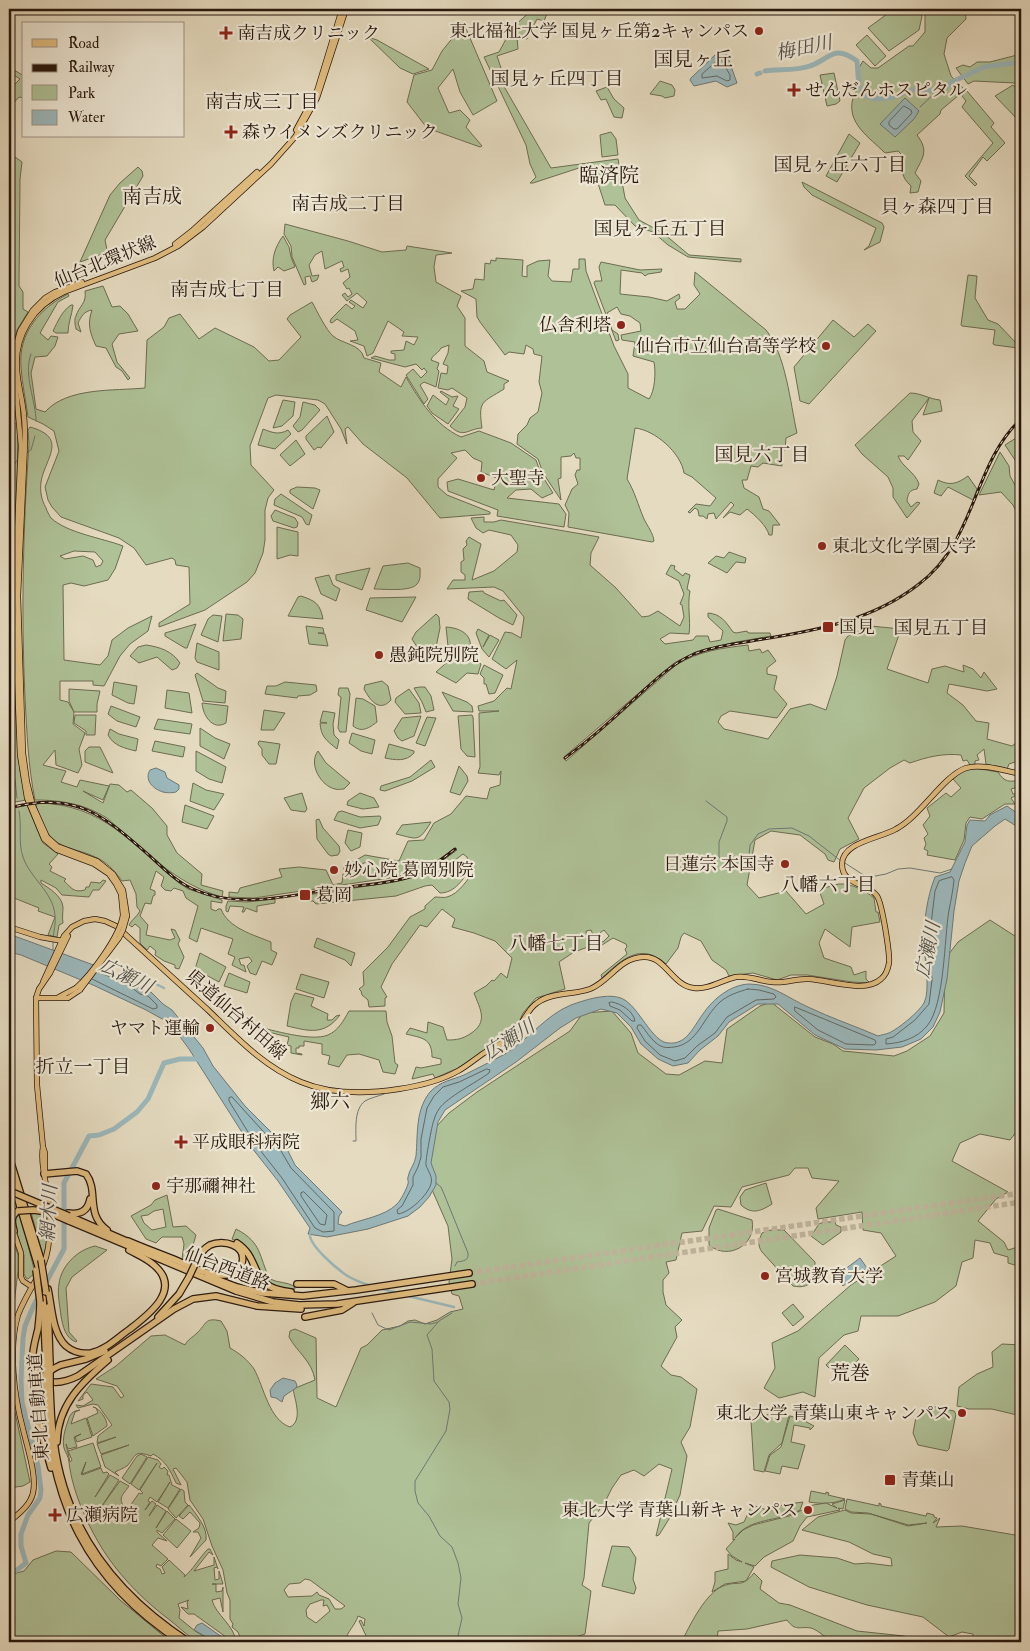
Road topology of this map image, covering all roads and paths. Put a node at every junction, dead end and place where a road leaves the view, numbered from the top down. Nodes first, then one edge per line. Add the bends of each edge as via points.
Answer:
1 (344, 9) edge
2 (1021, 774) edge
3 (9, 927) edge
4 (63, 942) junction
5 (36, 998) junction
6 (9, 1156) edge
7 (9, 1170) edge
8 (74, 1172) junction
9 (44, 1174) junction
10 (11, 1194) edge
11 (18, 1211) junction
12 (9, 1213) edge
13 (67, 1217) junction
14 (9, 1219) edge
15 (14, 1231) junction
16 (148, 1250) junction
17 (194, 1262) junction
18 (38, 1265) junction
19 (469, 1273) tunnel mouth
20 (187, 1277) junction
21 (297, 1284) dead end
22 (472, 1284) tunnel mouth
23 (32, 1287) junction
24 (356, 1289) junction
25 (346, 1290) junction
26 (44, 1295) junction
27 (357, 1302) junction
28 (337, 1304) junction
29 (306, 1317) dead end
30 (142, 1319) junction
31 (148, 1327) junction
32 (120, 1336) junction
33 (126, 1343) junction
34 (48, 1388) junction
35 (68, 1512) junction
36 (9, 1522) edge
37 (78, 1522) junction
38 (181, 1642) edge
39 (189, 1642) edge

1 - 5 main road, 仙台北環状線, bridge via 318,98 295,136 271,164 186,241 155,258 56,296 44,304 20,339 16,360 24,416 18,608 23,753 28,789 38,820 50,841 61,849 101,864 116,877 125,896 123,930 119,938 78,989 68,998
2 - 4 main road, 県道仙台村田線 via 976,767 963,769 905,824 857,844 846,853 842,867 850,880 872,891 879,901 889,961 885,974 873,985 856,986 809,979 774,983 744,976 693,988 678,982 658,962 649,957 639,957 621,965 591,989 539,1001 512,1036 459,1071 424,1084 377,1092 345,1092 301,1082 251,1050 116,926 98,919 88,920 78,924
3 - 4 main road
4 - 5 main road, 県道仙台村田線
5 - 9 main road, 県道仙台村田線 via 37,1085
6 - 18 highway
7 - 18 highway
8 - 9 highway
8 - 13 highway via 87,1180 90,1203 82,1212
8 - 16 highway via 82,1171 89,1178 94,1212 100,1224
9 - 23 main road, 県道仙台村田線 via 50,1243
10 - 13 highway, bridge
10 - 13 highway, bridge
11 - 12 highway
11 - 13 highway, bridge via 36,1210
11 - 15 highway via 12,1218
13 - 16 highway, 仙台西道路
13 - 28 highway, 仙台西道路 via 248,1296 287,1304
13 - 30 highway via 159,1269 163,1295
14 - 15 main road
15 - 23 main road via 20,1253 20,1277
16 - 17 highway via 221,1275 235,1273 243,1258 236,1247 219,1243 207,1247
16 - 24 highway, 仙台西道路 via 223,1282 262,1293 303,1296
17 - 20 highway, bridge
17 - 25 highway via 203,1246 225,1239 244,1249 259,1277 272,1288 309,1293
18 - 26 highway, bridge
18 - 26 highway, bridge
19 - 24 highway, 仙台西道路
20 - 30 highway via 168,1302
20 - 31 highway via 173,1301
21 - 25 highway via 334,1284
22 - 27 highway, 仙台西道路
23 - 36 main road, 県道仙台村田線 via 17,1321 14,1388 31,1463 33,1492 27,1505
24 - 25 highway
26 - 32 highway via 56,1329 68,1348 89,1353
26 - 33 highway via 32,1360 44,1379 55,1382 72,1379
26 - 34 highway, 東北自動車道, bridge
27 - 28 highway, 仙台西道路
27 - 29 highway via 342,1310
28 - 31 highway via 288,1309 204,1296 182,1304
30 - 32 highway
31 - 33 highway
32 - 35 highway, bridge via 98,1354 48,1372 38,1388 37,1404 47,1454
33 - 37 highway via 77,1389 60,1418 58,1452
34 - 35 highway, 東北自動車道 via 51,1449
34 - 37 highway, 東北自動車道 via 62,1482
35 - 38 highway, 東北自動車道 via 87,1549 112,1584 140,1612
37 - 39 highway, 東北自動車道 via 100,1561 125,1592

